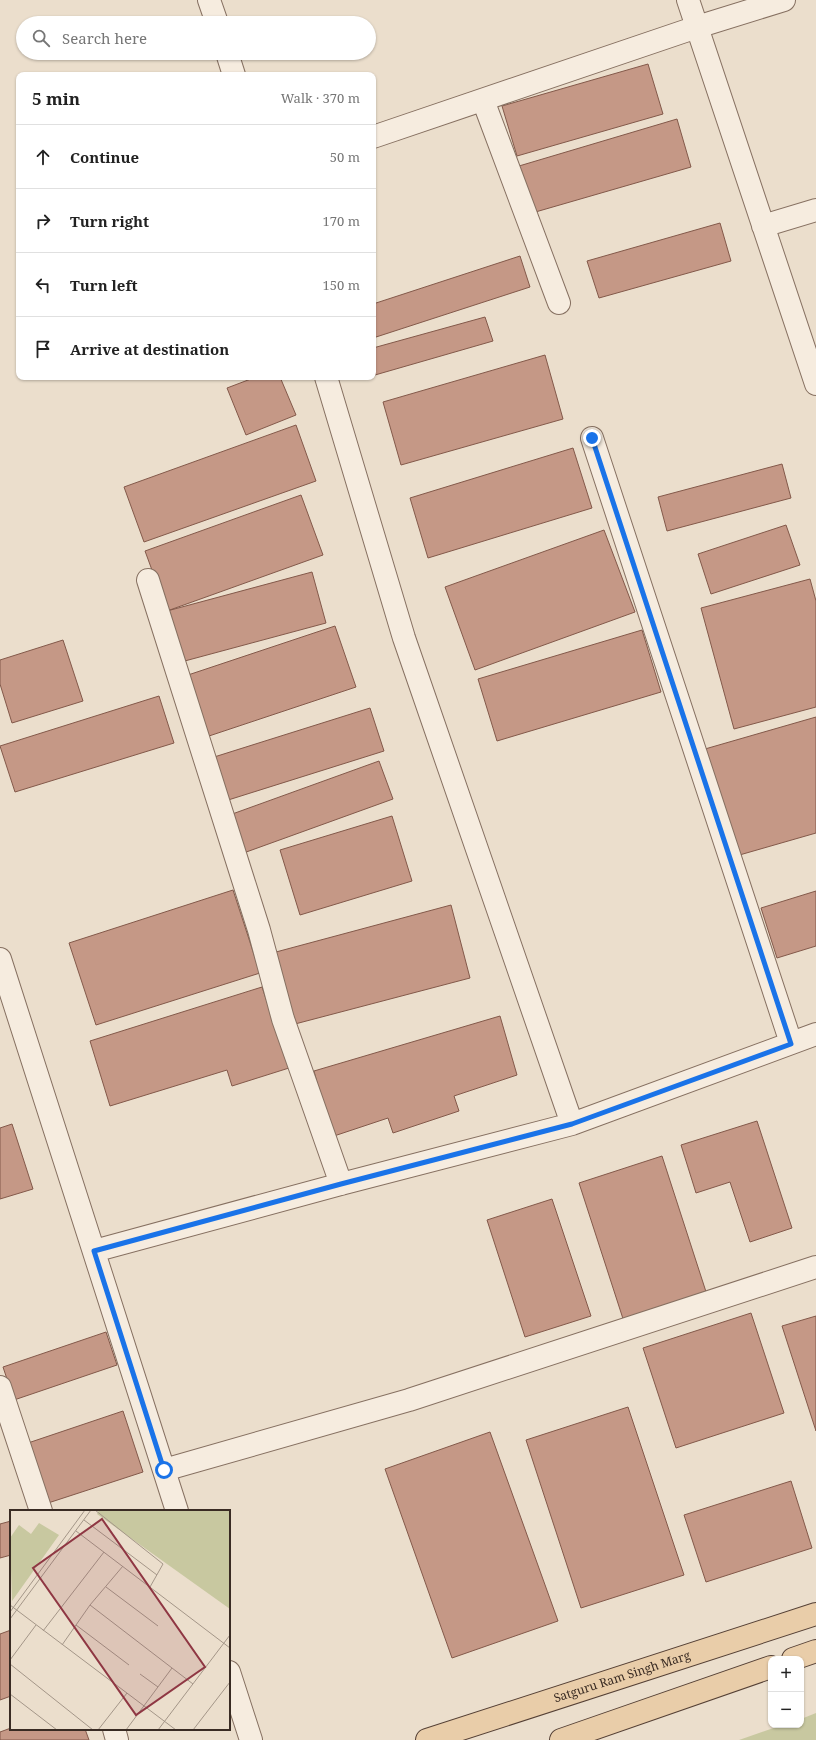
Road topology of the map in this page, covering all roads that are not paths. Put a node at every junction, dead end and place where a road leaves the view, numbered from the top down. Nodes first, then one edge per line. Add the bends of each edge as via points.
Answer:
1 (209, 0) edge
2 (688, 0) edge
3 (784, 0) edge
4 (215, 16) edge
5 (697, 27) junction
6 (229, 60) edge
7 (233, 72) edge
8 (483, 100) junction
9 (376, 136) edge
10 (816, 210) edge
11 (763, 226) junction
12 (560, 303) dead end
13 (327, 380) edge
14 (816, 384) edge
15 (592, 438) dead end
16 (148, 580) dead end
17 (0, 959) edge
18 (816, 1034) edge
19 (791, 1044) junction
20 (572, 1124) junction
21 (341, 1184) junction
22 (94, 1251) junction
23 (816, 1267) edge
24 (0, 1387) edge
25 (164, 1470) junction
26 (41, 1510) edge
27 (177, 1510) edge
28 (816, 1614) edge
29 (816, 1651) edge
30 (802, 1656) edge
31 (768, 1668) edge
32 (230, 1675) edge
33 (114, 1730) edge
34 (117, 1740) edge
35 (251, 1740) edge
36 (427, 1740) edge
37 (560, 1740) edge

1 - 4 street
2 - 5 street
3 - 5 street
5 - 8 street
5 - 11 street
6 - 7 street
8 - 9 street
8 - 12 street
10 - 11 street
11 - 14 street
13 - 20 street via 404,638
15 - 19 street
16 - 21 street via 259,930 283,1019
17 - 22 street
18 - 19 street
19 - 20 street
20 - 21 street
21 - 22 street
22 - 25 street
23 - 25 street via 409,1400
24 - 26 street
25 - 27 street
28 - 36 main road, Satguru Ram Singh Marg
29 - 30 main road
31 - 37 main road
32 - 35 street
33 - 34 street

